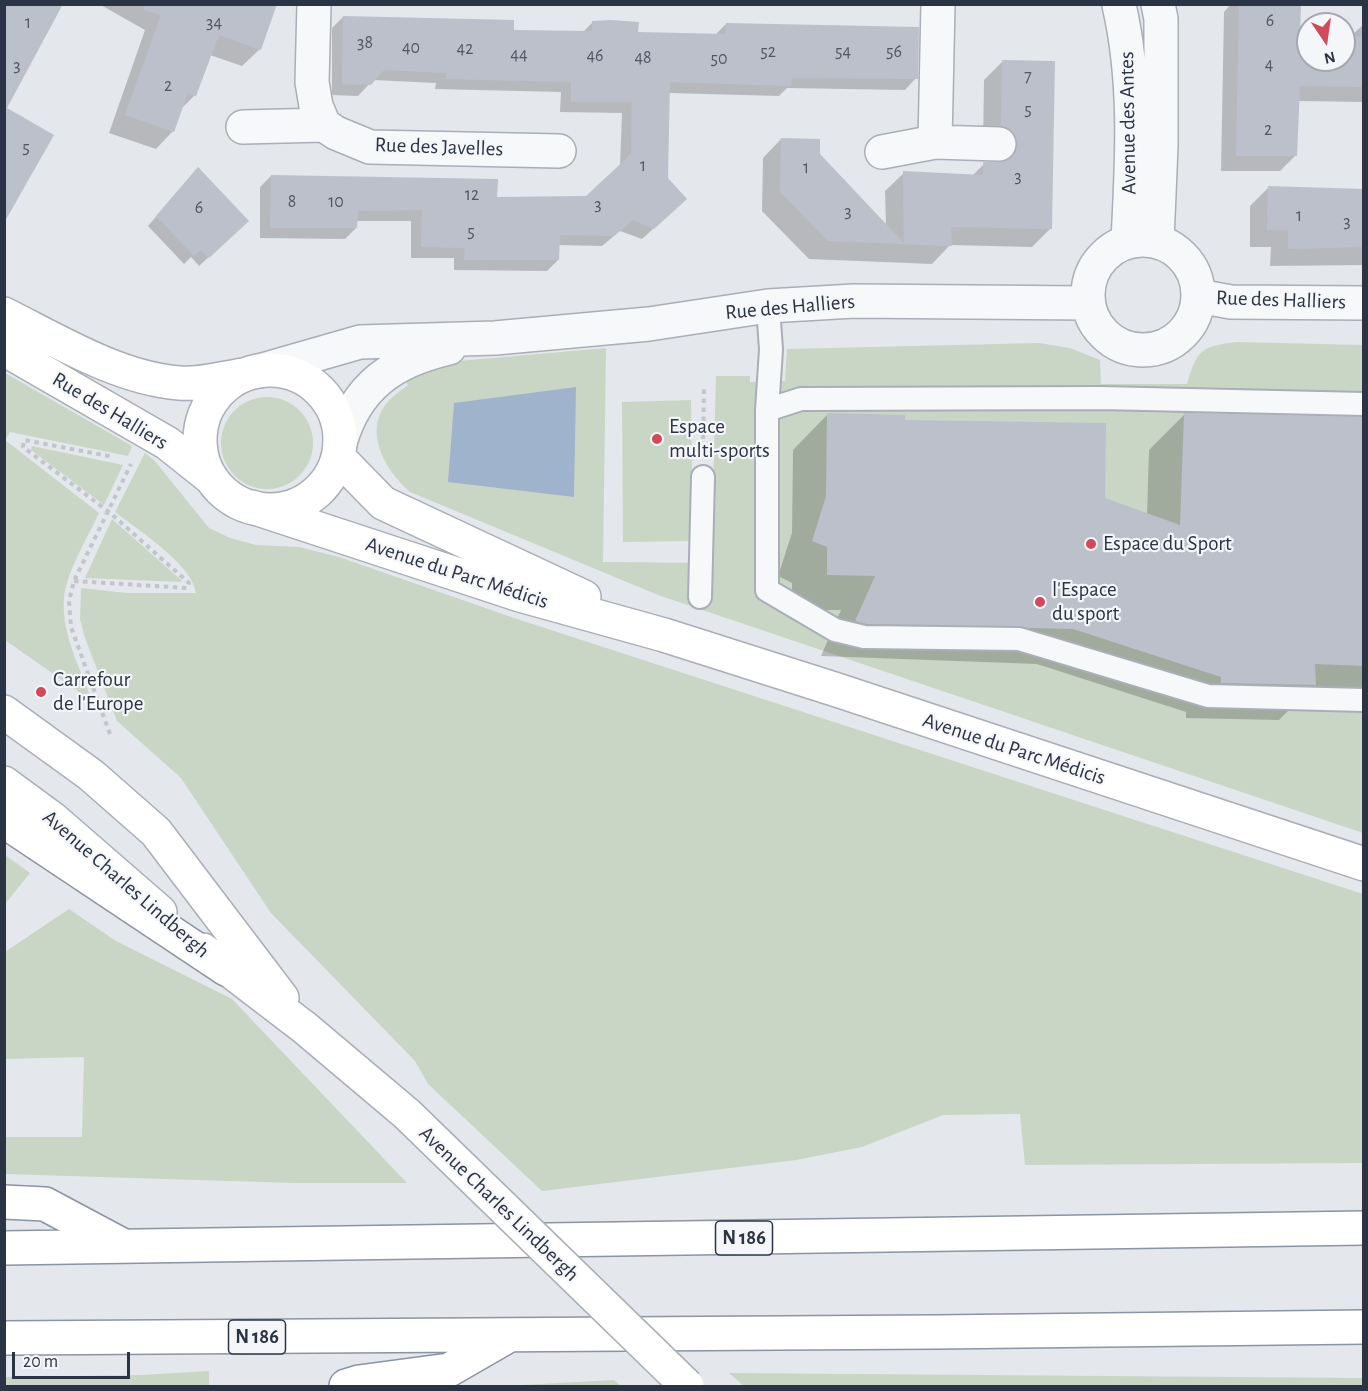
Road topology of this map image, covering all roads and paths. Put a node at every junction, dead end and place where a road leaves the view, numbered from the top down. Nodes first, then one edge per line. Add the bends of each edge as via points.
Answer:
1 (314, 4) edge
2 (938, 4) edge
3 (1148, 4) edge
4 (1158, 4) edge
5 (1119, 5) edge
6 (324, 125) junction
7 (243, 127) dead end
8 (934, 142) junction
9 (999, 144) dead end
10 (559, 151) dead end
11 (882, 152) dead end
12 (1142, 241) junction
13 (1198, 296) junction
14 (1087, 303) junction
15 (1364, 303) edge
16 (768, 306) junction
17 (4, 314) edge
18 (495, 338) junction
19 (4, 349) edge
20 (253, 373) junction
21 (704, 386) dead end
22 (1364, 404) edge
23 (767, 410) junction
24 (339, 450) junction
25 (702, 477) joint
26 (212, 479) junction
27 (252, 507) junction
28 (109, 512) junction
29 (74, 581) junction
30 (700, 597) dead end
31 (664, 635) junction
32 (1364, 700) edge
33 (4, 712) edge
34 (110, 734) dead end
35 (4, 783) edge
36 (4, 821) edge
37 (1364, 864) edge
38 (225, 969) junction
39 (305, 1028) junction
40 (4, 1202) edge
41 (1364, 1228) edge
42 (124, 1246) junction
43 (4, 1248) edge
44 (1364, 1327) edge
45 (510, 1336) junction
46 (4, 1338) edge
47 (346, 1386) edge
48 (687, 1386) edge

1 - 6 street via 312,82
2 - 8 street
3 - 5 street, Avenue des Antes via 1138,8
4 - 12 street, Avenue des Antes via 1161,146
5 - 12 street, Avenue des Antes via 1131,75 1132,147
6 - 7 street
6 - 10 street, Rue des Javelles via 347,140 370,147
8 - 9 street
8 - 11 street
12 - 13 street via 1172,248 1190,266
12 - 14 street via 1112,249 1095,267
13 - 14 street via 1188,328 1160,348 1141,351 1106,337 1093,321
13 - 15 street, Rue des Halliers via 1231,302
14 - 16 street, Rue des Halliers via 877,300
16 - 18 street, Rue des Halliers via 649,324
16 - 23 lane via 771,350
17 - 20 main road, Rue des Halliers via 113,366 163,381 181,383
18 - 20 street, Rue des Halliers via 360,342
18 - 24 street, Rue des Halliers via 430,353 391,370 352,408
19 - 26 main road, Rue des Halliers via 167,442
20 - 24 main road via 277,370 310,382 332,409 339,426
20 - 26 main road via 221,391 204,418 201,449
21 - 25 path
22 - 23 lane via 1101,398 801,399
23 - 32 lane via 766,590 835,630 864,637 1019,639 1208,696
24 - 27 main road via 326,482 305,500 279,509
24 - 31 main road, Avenue du Parc Médicis via 383,503
25 - 30 lane
26 - 27 main road via 229,496
27 - 31 main road, Avenue du Parc Médicis via 520,595
28 - 28 path via 133,461 24,440 23,447 34,457
28 - 29 path
28 - 29 path via 173,567 189,583 187,588
29 - 34 path via 69,601 71,627
31 - 37 main road, Avenue du Parc Médicis
33 - 39 main road, Avenue Charles Lindbergh via 92,775 156,832
35 - 38 main road, Avenue Charles Lindbergh via 53,819
36 - 38 main road
38 - 39 main road, Avenue Charles Lindbergh
39 - 48 main road, Avenue Charles Lindbergh, bridge via 407,1114
40 - 42 main road via 45,1204
41 - 42 main road, N 186
42 - 43 main road, N 186
44 - 45 main road, N 186
45 - 46 main road, N 186
45 - 47 main road via 449,1370

